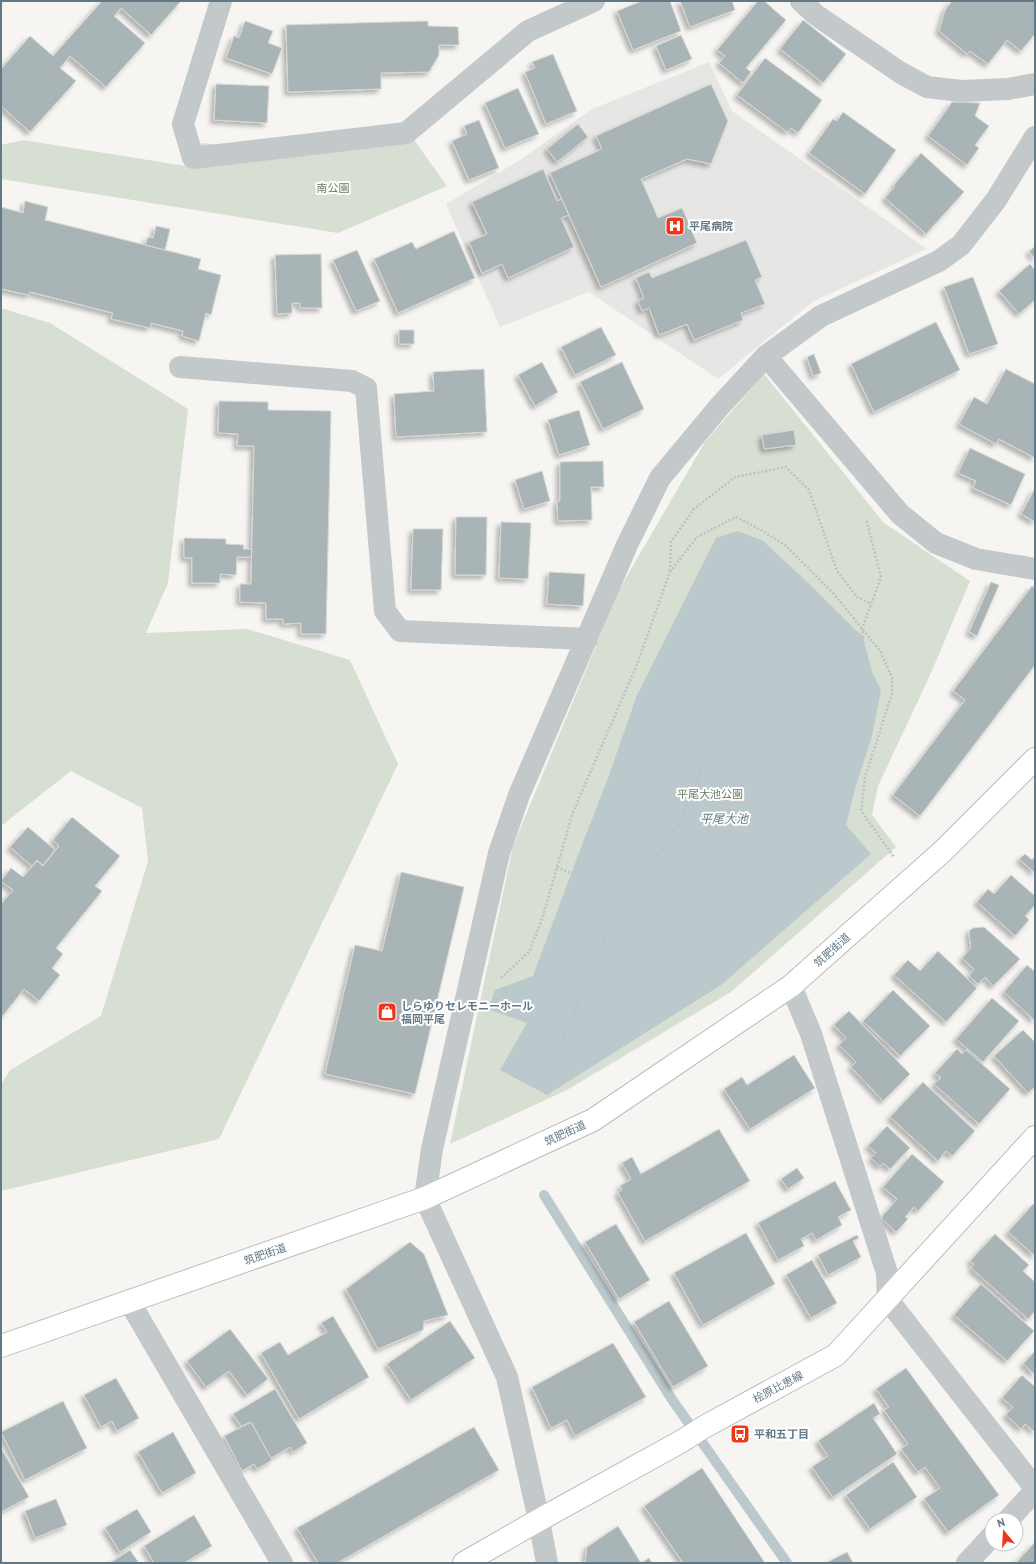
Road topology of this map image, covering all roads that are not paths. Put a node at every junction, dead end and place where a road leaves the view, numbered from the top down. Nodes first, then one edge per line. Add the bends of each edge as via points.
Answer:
1 (221, 1) edge
2 (594, 1) edge
3 (801, 1) edge
4 (1035, 84) edge
5 (1035, 137) edge
6 (766, 356) junction
7 (180, 367) dead end
8 (1035, 570) edge
9 (587, 639) junction
10 (1035, 759) edge
11 (791, 986) junction
12 (1035, 1137) edge
13 (425, 1198) junction
14 (888, 1300) junction
15 (129, 1301) junction
16 (1, 1346) edge
17 (1035, 1488) edge
18 (1035, 1491) edge
19 (1015, 1512) edge
20 (539, 1520) junction
21 (984, 1545) edge
22 (282, 1563) edge
23 (464, 1563) edge
24 (547, 1563) edge
25 (967, 1563) edge

1 - 2 street via 183,124 193,158 406,132 528,30
3 - 4 street via 816,15 927,88 961,91
5 - 6 street via 996,200 961,245 939,260 821,316
6 - 8 street via 900,514 936,543 976,559
6 - 9 street via 719,407 660,478 627,545
7 - 9 street via 352,381 366,388 385,611 400,631
9 - 13 street via 519,795 499,853 432,1149
10 - 11 street, 筑肥街道 via 943,851
11 - 13 street, 筑肥街道 via 593,1120
11 - 14 street via 811,1034 887,1273
12 - 14 street, 桧原比恵線
13 - 15 street, 筑肥街道
13 - 20 street via 507,1377
14 - 17 street
14 - 20 street, 桧原比恵線 via 836,1356
15 - 16 street, 筑肥街道
15 - 22 street
18 - 19 street
20 - 23 street, 桧原比恵線
20 - 24 street
21 - 25 street

